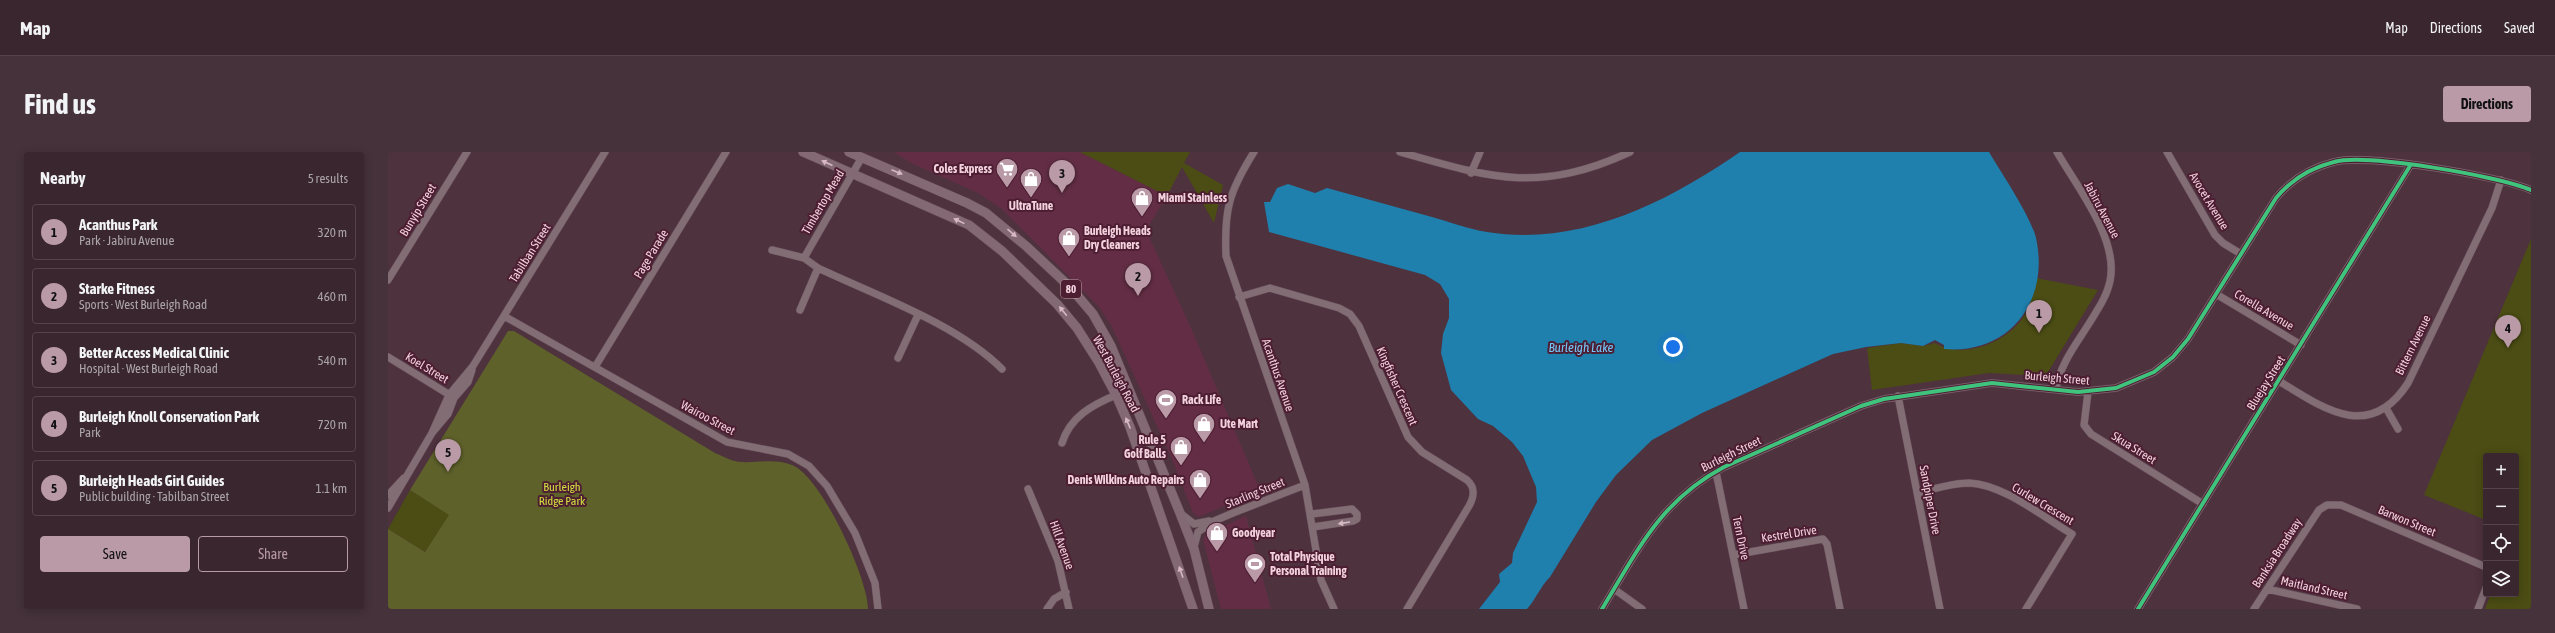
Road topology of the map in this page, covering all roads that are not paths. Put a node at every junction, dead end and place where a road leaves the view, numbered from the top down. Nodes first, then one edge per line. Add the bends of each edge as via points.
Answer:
1 (467, 152) edge
2 (605, 152) edge
3 (726, 152) edge
4 (803, 152) edge
5 (850, 152) edge
6 (1254, 152) edge
7 (1400, 152) edge
8 (1480, 152) edge
9 (1630, 152) edge
10 (2057, 152) edge
11 (2167, 152) edge
12 (862, 157) junction
13 (2410, 166) junction
14 (1471, 173) junction
15 (853, 174) junction
16 (2501, 180) junction
17 (2531, 190) edge
18 (772, 250) dead end
19 (2241, 254) junction
20 (804, 258) junction
21 (818, 268) junction
22 (388, 280) edge
23 (2216, 294) junction
24 (1239, 297) junction
25 (800, 310) dead end
26 (918, 315) junction
27 (504, 316) junction
28 (2301, 345) junction
29 (388, 357) edge
30 (898, 358) dead end
31 (595, 367) junction
32 (1002, 369) dead end
33 (2279, 381) junction
34 (2056, 389) junction
35 (2088, 392) junction
36 (1116, 395) junction
37 (452, 396) junction
38 (1898, 396) junction
39 (2386, 408) junction
40 (2398, 429) dead end
41 (1062, 443) dead end
42 (1716, 472) junction
43 (1305, 485) junction
44 (1028, 489) dead end
45 (1918, 493) junction
46 (389, 500) edge
47 (2203, 504) junction
48 (2319, 510) joint
49 (1180, 513) junction
50 (1312, 514) junction
51 (1214, 521) junction
52 (1313, 527) junction
53 (1194, 549) junction
54 (1733, 555) junction
55 (2483, 566) edge
56 (1614, 589) junction
57 (2267, 589) junction
58 (1066, 592) junction
59 (2483, 596) edge
60 (878, 609) edge
61 (1047, 609) edge
62 (1069, 609) edge
63 (1193, 609) edge
64 (1209, 609) edge
65 (1334, 609) edge
66 (1407, 609) edge
67 (1602, 609) edge
68 (1642, 609) edge
69 (1744, 609) edge
70 (1840, 609) edge
71 (1940, 609) edge
72 (2026, 609) edge
73 (2138, 609) edge
74 (2254, 609) edge
75 (2357, 609) edge
76 (2478, 609) edge

1 - 22 street, Bunyip Street
2 - 27 street, Tabilban Street
3 - 31 street, Page Parade
15 -> 4 main road, West Burleigh Road / 80
5 - 12 main road, West Burleigh Road / 80
6 - 24 street, Acanthus Avenue via 1232,191 1225,227 1226,256
7 - 14 street
8 - 14 street
9 - 14 street via 1594,167 1550,177 1508,178
10 - 34 street, Jabiru Avenue via 2106,237 2112,260 2110,281 2104,299 2060,370
11 - 19 street, Avocet Avenue via 2215,235
12 - 15 street, Timbertop Mead
12 -> 49 main road, West Burleigh Road / 80 via 967,203 986,214 1026,246 1070,287 1093,314 1111,346
13 - 16 street, Burleigh Street
13 - 19 street, Burleigh Street via 2348,159 2303,174 2276,198
13 - 28 street, Bluejay Street
15 - 20 street, Timbertop Mead
36 -> 15 main road, West Burleigh Road / 80 via 1077,328 1057,304 1002,251 968,225
16 - 17 street, Burleigh Street
16 - 39 street, Bittern Avenue via 2492,208 2408,383
18 - 20 street
19 - 23 street, Burleigh Street
20 - 21 street
21 - 25 street
21 - 26 street
23 - 28 street, Corella Avenue
23 - 35 street, Burleigh Street via 2188,339 2165,364 2128,385
24 - 43 street, Acanthus Avenue
24 - 66 street, Kingfisher Crescent via 1270,288 1339,308 1350,314 1359,326 1408,437 1422,452 1468,480 1473,487 1474,497 1470,506
26 - 30 street
26 - 32 street via 987,354
27 - 31 street, Wairoo Street
27 - 37 street, Tabilban Street
28 - 33 street, Bluejay Street
29 - 37 street, Koel Street
31 - 60 street, Wairoo Street via 727,442 788,454 809,466 827,486 855,533 875,583
33 - 39 street, Bittern Avenue via 2337,414 2363,416
33 - 47 street, Bluejay Street
34 - 35 street, Burleigh Street
34 - 38 street, Burleigh Street via 1992,383
35 - 47 street, Skua Street via 2084,425 2091,434
36 - 41 street via 1092,405 1065,432
63 -> 36 main road, West Burleigh Road / 80 via 1130,426
37 - 46 street, Tabilban Street via 406,475 402,487
38 - 42 street, Burleigh Street via 1860,406
38 - 45 street, Sandpiper Drive
39 - 40 street
42 - 54 street, Tern Drive
42 - 56 street, Burleigh Street via 1685,492 1663,513
43 - 50 street, Acanthus Avenue
43 - 51 street, Starling Street
44 - 58 street, Hill Avenue via 1058,561
45 - 71 street, Sandpiper Drive
45 - 72 street, Curlew Crescent via 1952,485 1982,484 1999,491 2072,534
47 - 73 street, Bluejay Street
48 - 55 street, Barwon Street via 2327,505 2341,505
48 - 57 street, Banksia Broadway
49 - 51 street, Starling Street via 1194,524
49 - 53 main road, West Burleigh Road / 80
50 - 52 street, Acanthus Avenue
50 -> 52 street via 1352,509 1357,514 1357,519 1353,521
51 - 53 street, Starling Street via 1198,532
52 - 65 street, Acanthus Avenue via 1321,580
53 - 64 main road, West Burleigh Road / 80
54 - 69 street, Tern Drive
54 - 70 street, Kestrel Drive via 1823,539 1827,544
56 - 67 street, Burleigh Street
56 - 68 street
57 - 74 street, Banksia Broadway
57 - 75 street, Maitland Street
58 - 61 street via 1054,599
58 - 62 street, Hill Avenue
59 - 76 street

